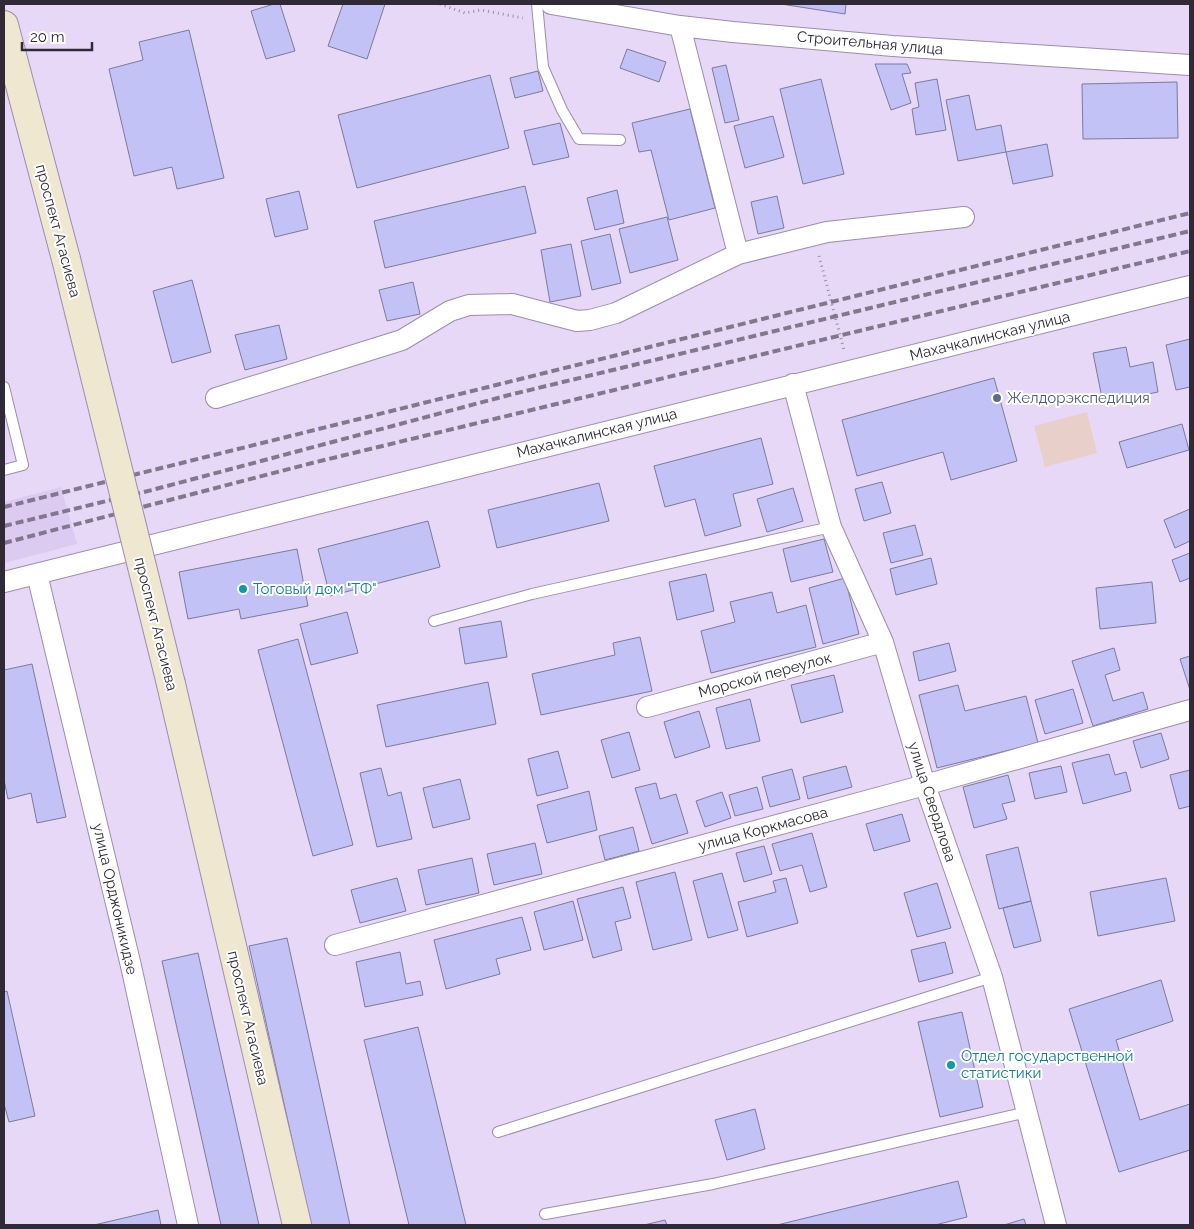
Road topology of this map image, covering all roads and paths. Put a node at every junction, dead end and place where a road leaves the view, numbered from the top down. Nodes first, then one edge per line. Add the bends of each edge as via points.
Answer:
1 (440, 4) edge
2 (537, 4) edge
3 (552, 4) edge
4 (538, 21) junction
5 (4, 25) edge
6 (680, 26) junction
7 (1190, 65) edge
8 (620, 140) dead end
9 (964, 217) dead end
10 (814, 235) junction
11 (738, 254) junction
12 (1190, 286) edge
13 (835, 352) dead end
14 (793, 384) junction
15 (4, 388) edge
16 (216, 398) dead end
17 (4, 470) edge
18 (832, 527) junction
19 (37, 574) junction
20 (4, 582) edge
21 (434, 621) dead end
22 (883, 642) junction
23 (647, 707) dead end
24 (1190, 710) edge
25 (925, 785) junction
26 (335, 945) dead end
27 (992, 977) junction
28 (1027, 1112) junction
29 (498, 1132) dead end
30 (545, 1214) dead end
31 (188, 1225) edge
32 (297, 1225) edge
33 (1056, 1225) edge

1 - 4 path via 465,13 481,10
2 - 4 lane
3 - 6 street, Строительная улица
4 - 8 lane via 542,66 579,139
5 - 32 main road, проспект Агасиева, bridge via 66,259 171,684
6 - 7 street, Строительная улица via 893,46
6 - 11 street
9 - 10 street
10 - 11 street
10 - 13 path via 844,350
11 - 16 street via 599,318 577,321 512,304 469,304 450,311 402,340
12 - 14 street, Махачкалинская улица
14 - 18 street, улица Свердлова
14 - 19 street, Махачкалинская улица
15 - 17 lane via 22,465
18 - 21 lane via 532,594
18 - 22 street, улица Свердлова
19 - 20 street, Махачкалинская улица
19 - 31 street, улица Орджоникидзе via 131,966
22 - 23 street, Морской переулок
22 - 25 street, улица Свердлова
24 - 25 street, улица Коркмасова
25 - 26 street, улица Коркмасова
25 - 27 street, улица Свердлова
27 - 28 street, улица Свердлова
27 - 29 lane
28 - 30 lane via 713,1184
28 - 33 street, улица Свердлова

